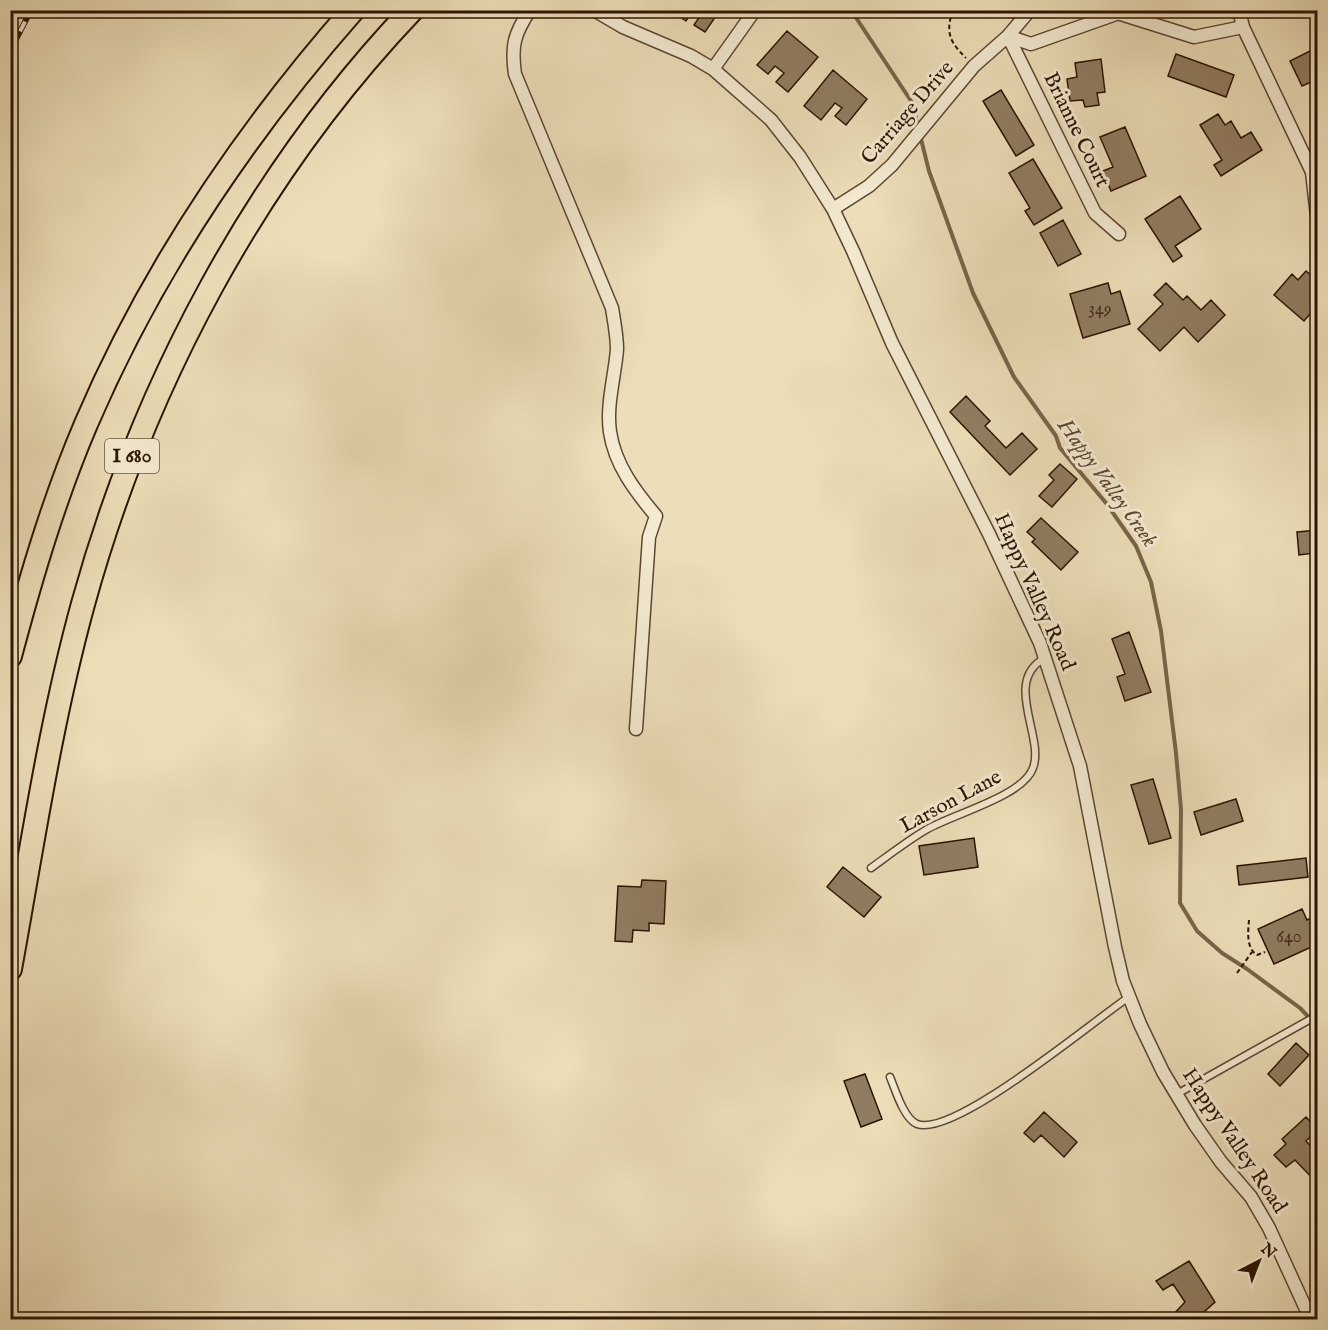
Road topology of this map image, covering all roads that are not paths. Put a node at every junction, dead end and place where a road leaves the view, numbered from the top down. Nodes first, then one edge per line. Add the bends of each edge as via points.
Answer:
1 (353, 10) edge
2 (412, 10) edge
3 (530, 10) edge
4 (594, 10) edge
5 (756, 10) edge
6 (1030, 10) edge
7 (1239, 10) edge
8 (1112, 12) edge
9 (1243, 27) junction
10 (1008, 36) junction
11 (713, 69) junction
12 (1315, 173) edge
13 (833, 209) junction
14 (1317, 225) edge
15 (1119, 234) dead end
16 (10, 656) edge
17 (1045, 658) junction
18 (636, 729) dead end
19 (872, 868) dead end
20 (10, 969) edge
21 (1129, 997) junction
22 (1316, 1016) edge
23 (890, 1077) dead end
24 (1177, 1094) junction
25 (1311, 1320) edge

1 - 16 highway, I 680 via 253,133 207,200 122,346 57,500
2 - 20 highway, I 680 via 342,90 247,226 168,370 136,446 82,605
3 - 18 street via 516,33 512,52 514,74 612,308 617,347 610,431 618,462 634,491 656,516 649,537
4 - 11 street, Happy Valley Road
5 - 11 street
6 - 10 street, Carriage Drive
7 - 9 street
8 - 9 street via 1194,38
8 - 10 street via 1031,44
9 - 12 street
10 - 13 street, Carriage Drive via 974,66 892,165 869,186
10 - 15 street, Brianne Court via 1095,213
11 - 13 street, Happy Valley Road via 771,120
12 - 14 street
13 - 17 street, Happy Valley Road via 892,344 989,534
17 - 19 lane, Larson Lane via 1029,672 1025,694 1036,755 1033,770 1004,795 925,830
17 - 21 street, Happy Valley Road via 1080,766 1115,946
21 - 23 lane via 1017,1080 984,1101 938,1122 918,1124 910,1119
21 - 24 street, Happy Valley Road
22 - 24 lane
24 - 25 street, Happy Valley Road via 1221,1162 1257,1207

